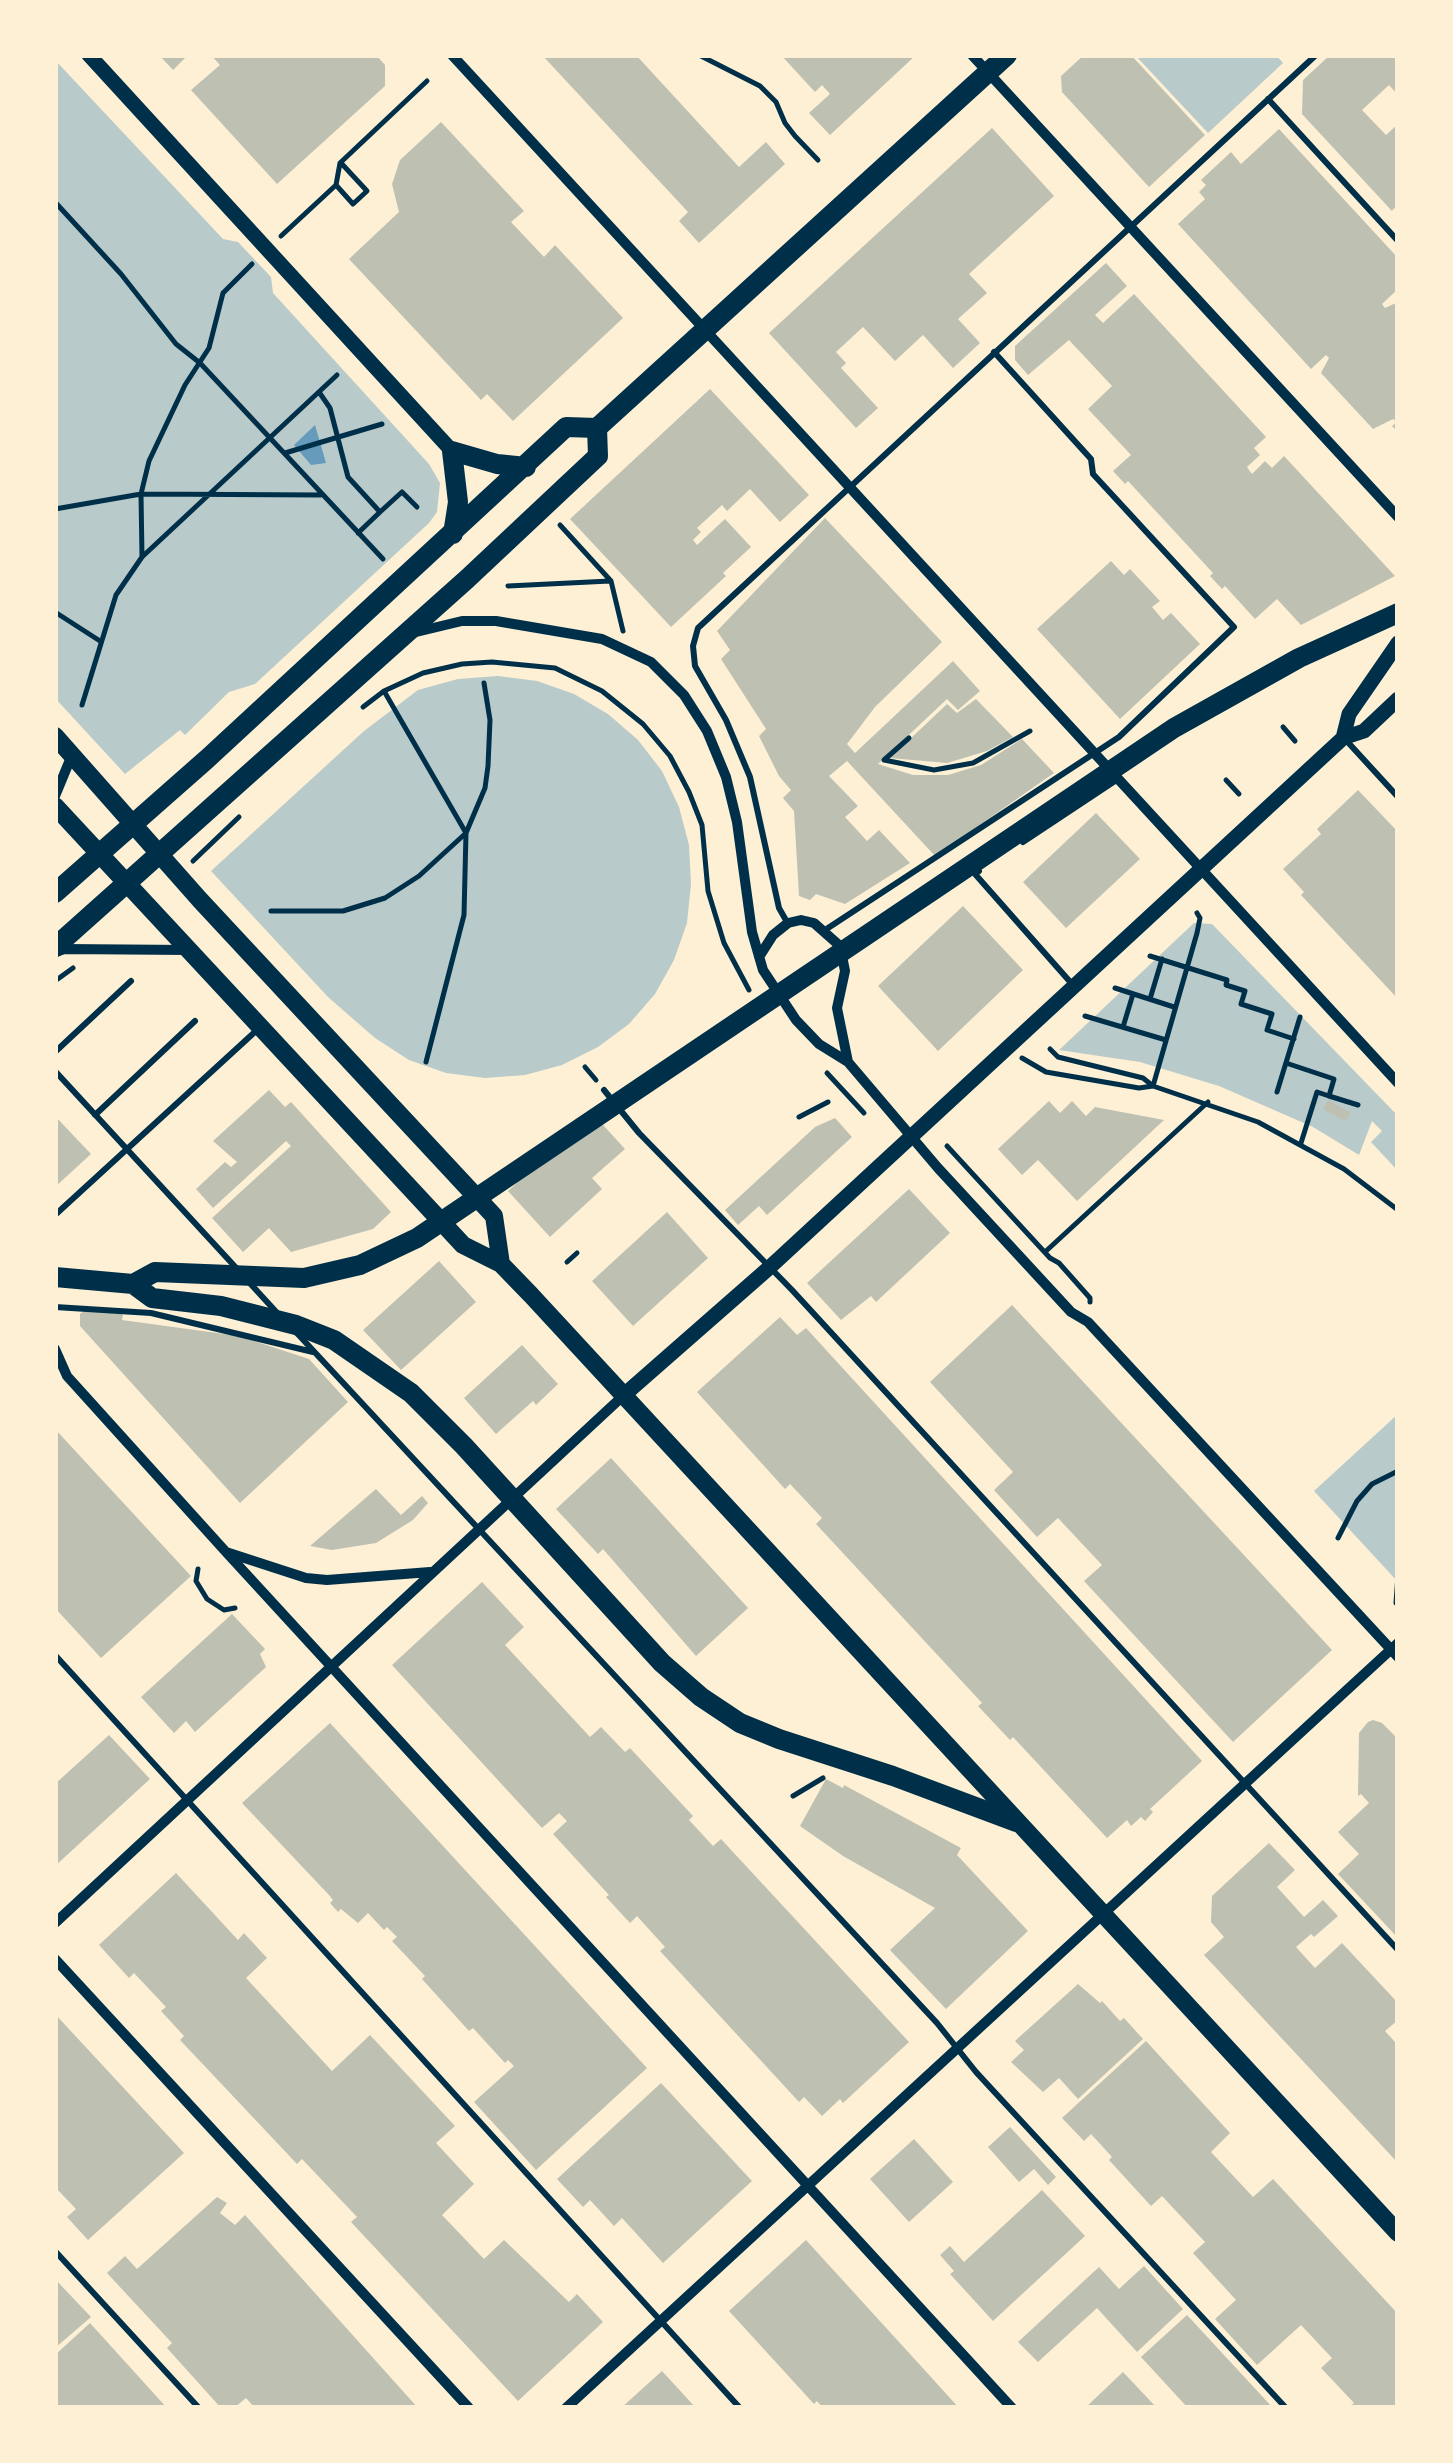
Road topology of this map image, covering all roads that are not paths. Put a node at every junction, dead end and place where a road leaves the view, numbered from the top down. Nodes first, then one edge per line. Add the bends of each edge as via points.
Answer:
1 (90, 55) edge
2 (452, 55) edge
3 (972, 55) edge
4 (1006, 55) edge
5 (1316, 55) edge
6 (988, 72) junction
7 (1268, 99) junction
8 (1131, 226) junction
9 (1398, 241) edge
10 (704, 331) junction
11 (994, 352) junction
12 (597, 428) junction
13 (452, 451) junction
14 (526, 466) junction
15 (849, 487) junction
16 (1398, 516) edge
17 (453, 534) junction
18 (1398, 613) edge
19 (401, 636) junction
20 (1398, 642) edge
21 (1398, 700) edge
22 (55, 736) edge
23 (1343, 738) junction
24 (1095, 754) junction
25 (63, 760) edge
26 (1118, 779) junction
27 (55, 796) edge
28 (1398, 797) edge
29 (55, 806) edge
30 (1200, 869) junction
31 (55, 892) edge
32 (788, 924) junction
33 (825, 930) junction
34 (55, 950) edge
35 (190, 950) junction
36 (759, 957) junction
37 (131, 980) dead end
38 (1074, 986) junction
39 (195, 1021) dead end
40 (261, 1025) junction
41 (55, 1052) edge
42 (848, 1062) junction
43 (55, 1071) edge
44 (1398, 1083) edge
45 (604, 1090) dead end
46 (95, 1115) junction
47 (913, 1135) junction
48 (128, 1151) junction
49 (55, 1215) edge
50 (501, 1264) junction
51 (770, 1267) junction
52 (55, 1277) edge
53 (132, 1284) junction
54 (55, 1307) edge
55 (55, 1348) edge
56 (314, 1352) junction
57 (55, 1369) edge
58 (67, 1376) junction
59 (624, 1394) junction
60 (476, 1530) junction
61 (226, 1552) junction
62 (431, 1572) junction
63 (1396, 1650) edge
64 (55, 1655) edge
65 (331, 1666) junction
66 (1244, 1784) junction
67 (187, 1800) junction
68 (1016, 1822) junction
69 (1102, 1913) junction
70 (55, 1923) edge
71 (1398, 1950) edge
72 (55, 1958) edge
73 (957, 2048) junction
74 (808, 2184) junction
75 (1398, 2233) edge
76 (55, 2251) edge
77 (660, 2321) junction
78 (199, 2408) edge
79 (469, 2408) edge
80 (566, 2408) edge
81 (740, 2408) edge
82 (1012, 2408) edge
83 (1286, 2408) edge

1 - 13 street
2 - 10 street
3 - 6 street
4 - 6 highway
5 - 7 lane
6 - 8 street
6 - 10 highway
7 - 8 lane
7 - 9 lane
8 - 11 lane
8 - 16 street
10 - 12 highway
10 - 15 street
11 - 15 lane
11 - 24 lane via 1091,458 1092,474 1234,627 1120,738
12 - 14 highway via 566,427
12 - 19 highway via 598,456
13 - 14 highway
13 - 17 highway via 458,502
14 - 17 highway
15 - 24 street
15 - 32 lane via 698,628 693,646 695,666 750,777
17 - 31 highway
18 - 53 highway via 1298,658 1174,728 416,1238 360,1264 304,1278 155,1272
19 - 34 highway
19 - 36 street via 462,620 496,621 602,639 651,662 684,695 726,777
20 - 23 street via 1349,714
21 - 23 street via 1364,731
22 - 25 main road
23 - 28 lane
23 - 30 street
24 - 26 street
24 - 33 lane
25 - 27 street
25 - 50 main road via 494,1216
26 - 30 street
26 - 38 lane via 975,874
29 - 35 main road
30 - 38 street
30 - 44 street
32 - 33 street via 801,920
32 - 36 street
33 - 42 street via 840,946 845,972 837,1008
34 - 35 street
35 - 40 main road
36 - 42 street via 796,1020
37 - 41 lane
38 - 47 street
39 - 46 lane
40 - 48 lane
40 - 50 main road via 462,1245
42 - 47 street
43 - 46 lane
45 - 51 lane
46 - 48 lane
47 - 51 street
47 - 63 street via 1071,1312 1088,1322
48 - 49 lane
48 - 56 lane
50 - 59 main road
51 - 59 street
51 - 66 lane
52 - 53 highway
53 - 68 highway via 152,1298 221,1306 334,1340 411,1393 701,1697 753,1728
54 - 56 lane via 151,1313
55 - 58 street
56 - 60 lane
57 - 58 street
58 - 61 street
59 - 60 street
59 - 68 main road
60 - 62 street
60 - 73 lane
61 - 62 street via 306,1578
61 - 65 street
62 - 65 street
63 - 66 street
64 - 67 lane
65 - 67 street
65 - 74 street
66 - 69 street
66 - 71 lane
67 - 70 street
67 - 77 lane
68 - 69 main road
69 - 73 street
69 - 75 main road
72 - 79 street
73 - 74 street
73 - 83 lane
74 - 77 street
74 - 82 street
76 - 78 lane
77 - 80 street
77 - 81 lane

